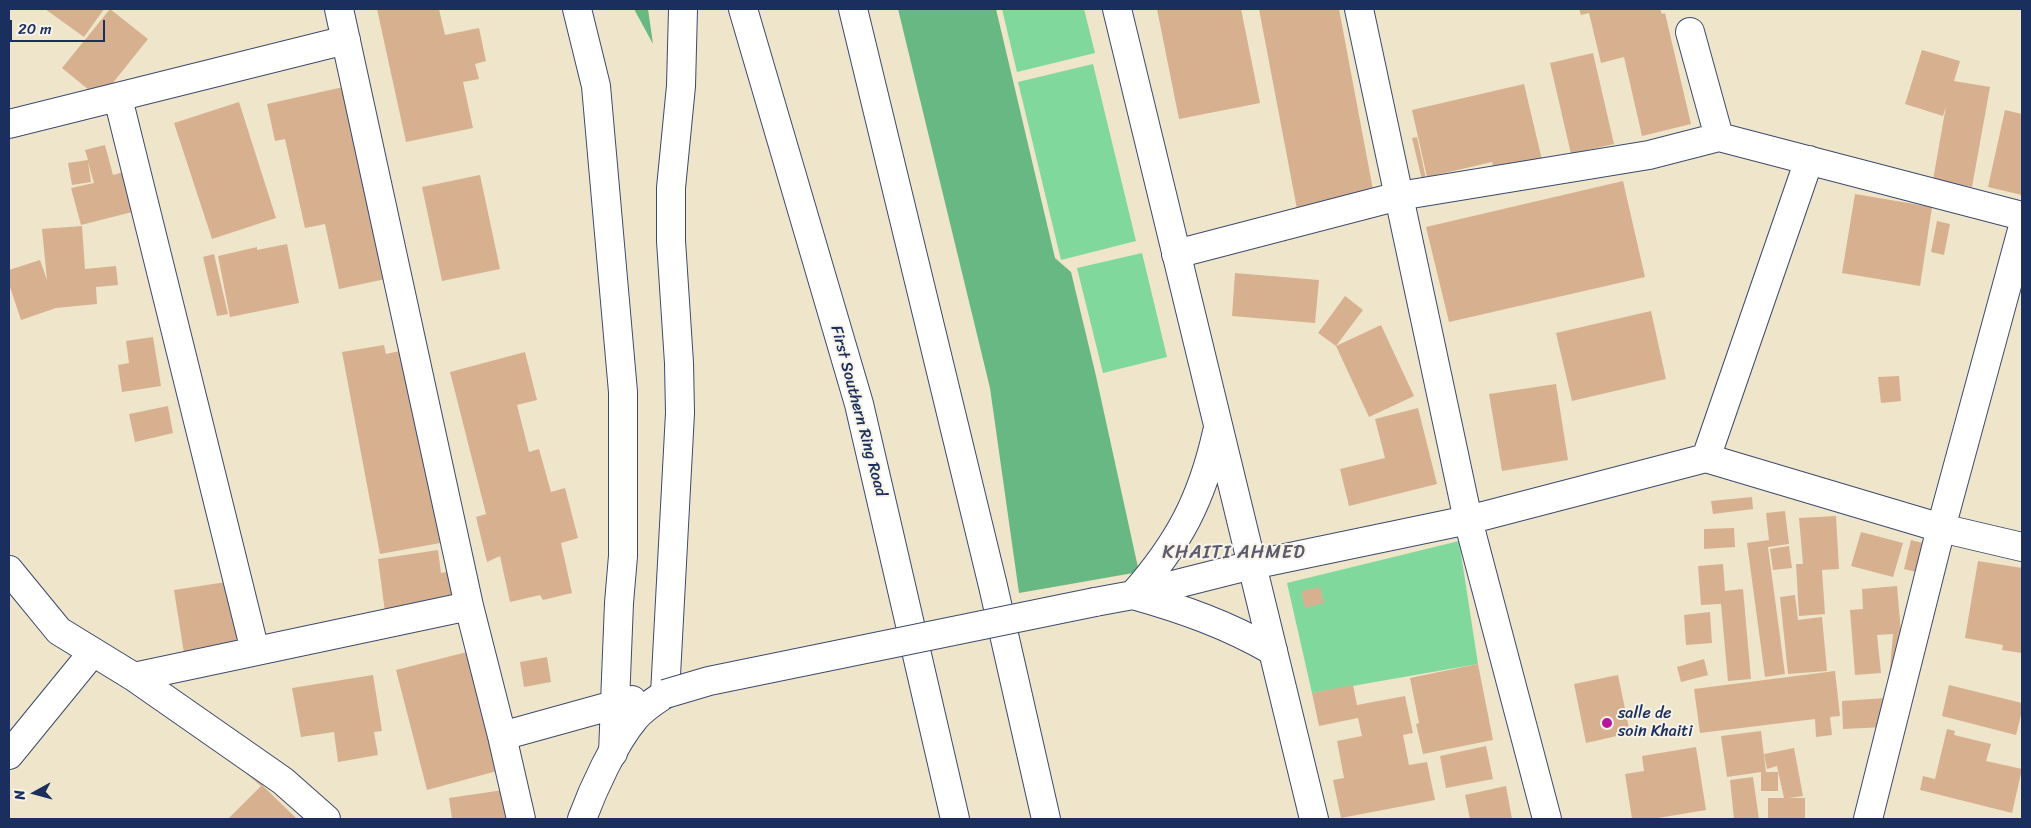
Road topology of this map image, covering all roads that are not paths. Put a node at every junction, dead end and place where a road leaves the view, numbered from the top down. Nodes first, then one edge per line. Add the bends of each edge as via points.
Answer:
1 (339, 9) edge
2 (577, 9) edge
3 (683, 9) edge
4 (743, 9) edge
5 (853, 9) edge
6 (1117, 9) edge
7 (1359, 9) edge
8 (1690, 32) dead end
9 (346, 40) junction
10 (118, 98) junction
11 (9, 124) edge
12 (1719, 137) junction
13 (1808, 160) junction
14 (1399, 196) junction
15 (2022, 216) edge
16 (2022, 230) edge
17 (1176, 254) junction
18 (1218, 428) junction
19 (1706, 458) junction
20 (1468, 520) junction
21 (1941, 528) junction
22 (2022, 547) edge
23 (1252, 565) junction
24 (9, 570) edge
25 (1134, 595) junction
26 (469, 606) junction
27 (255, 651) junction
28 (1273, 651) junction
29 (93, 652) junction
30 (134, 677) junction
31 (666, 694) junction
32 (615, 704) junction
33 (502, 736) junction
34 (613, 753) junction
35 (9, 755) edge
36 (326, 819) edge
37 (521, 819) edge
38 (582, 819) edge
39 (955, 819) edge
40 (1046, 819) edge
41 (1314, 819) edge
42 (1547, 819) edge
43 (1868, 819) edge

1 - 9 main road
2 - 32 main road via 596,86 623,392 623,556
3 - 31 main road via 671,205 680,404
4 - 39 main road, First Southern Ring Road via 860,404
5 - 40 main road via 991,576
6 - 17 main road
7 - 14 main road
8 - 12 main road
9 - 10 main road
9 - 26 main road
10 - 11 main road
10 - 27 main road
12 - 13 main road
12 - 14 main road via 1649,155
13 - 15 main road
13 - 19 main road
14 - 17 main road
14 - 20 main road
16 - 21 main road
17 - 18 main road
18 - 23 main road
18 - 25 main road via 1202,488 1189,516 1157,568
19 - 20 main road
19 - 21 main road
20 - 23 main road
20 - 42 main road
21 - 22 main road
21 - 43 main road
23 - 25 main road
23 - 28 main road
24 - 29 main road via 59,632
25 - 28 main road via 1206,617
25 - 31 main road, bridge via 709,680
26 - 27 main road
26 - 33 main road
27 - 30 main road
28 - 41 main road
29 - 30 main road
29 - 35 main road
30 - 36 main road via 283,781
31 - 32 main road
31 - 34 main road via 635,718
32 - 33 main road
32 - 34 main road
33 - 37 main road
34 - 38 main road

